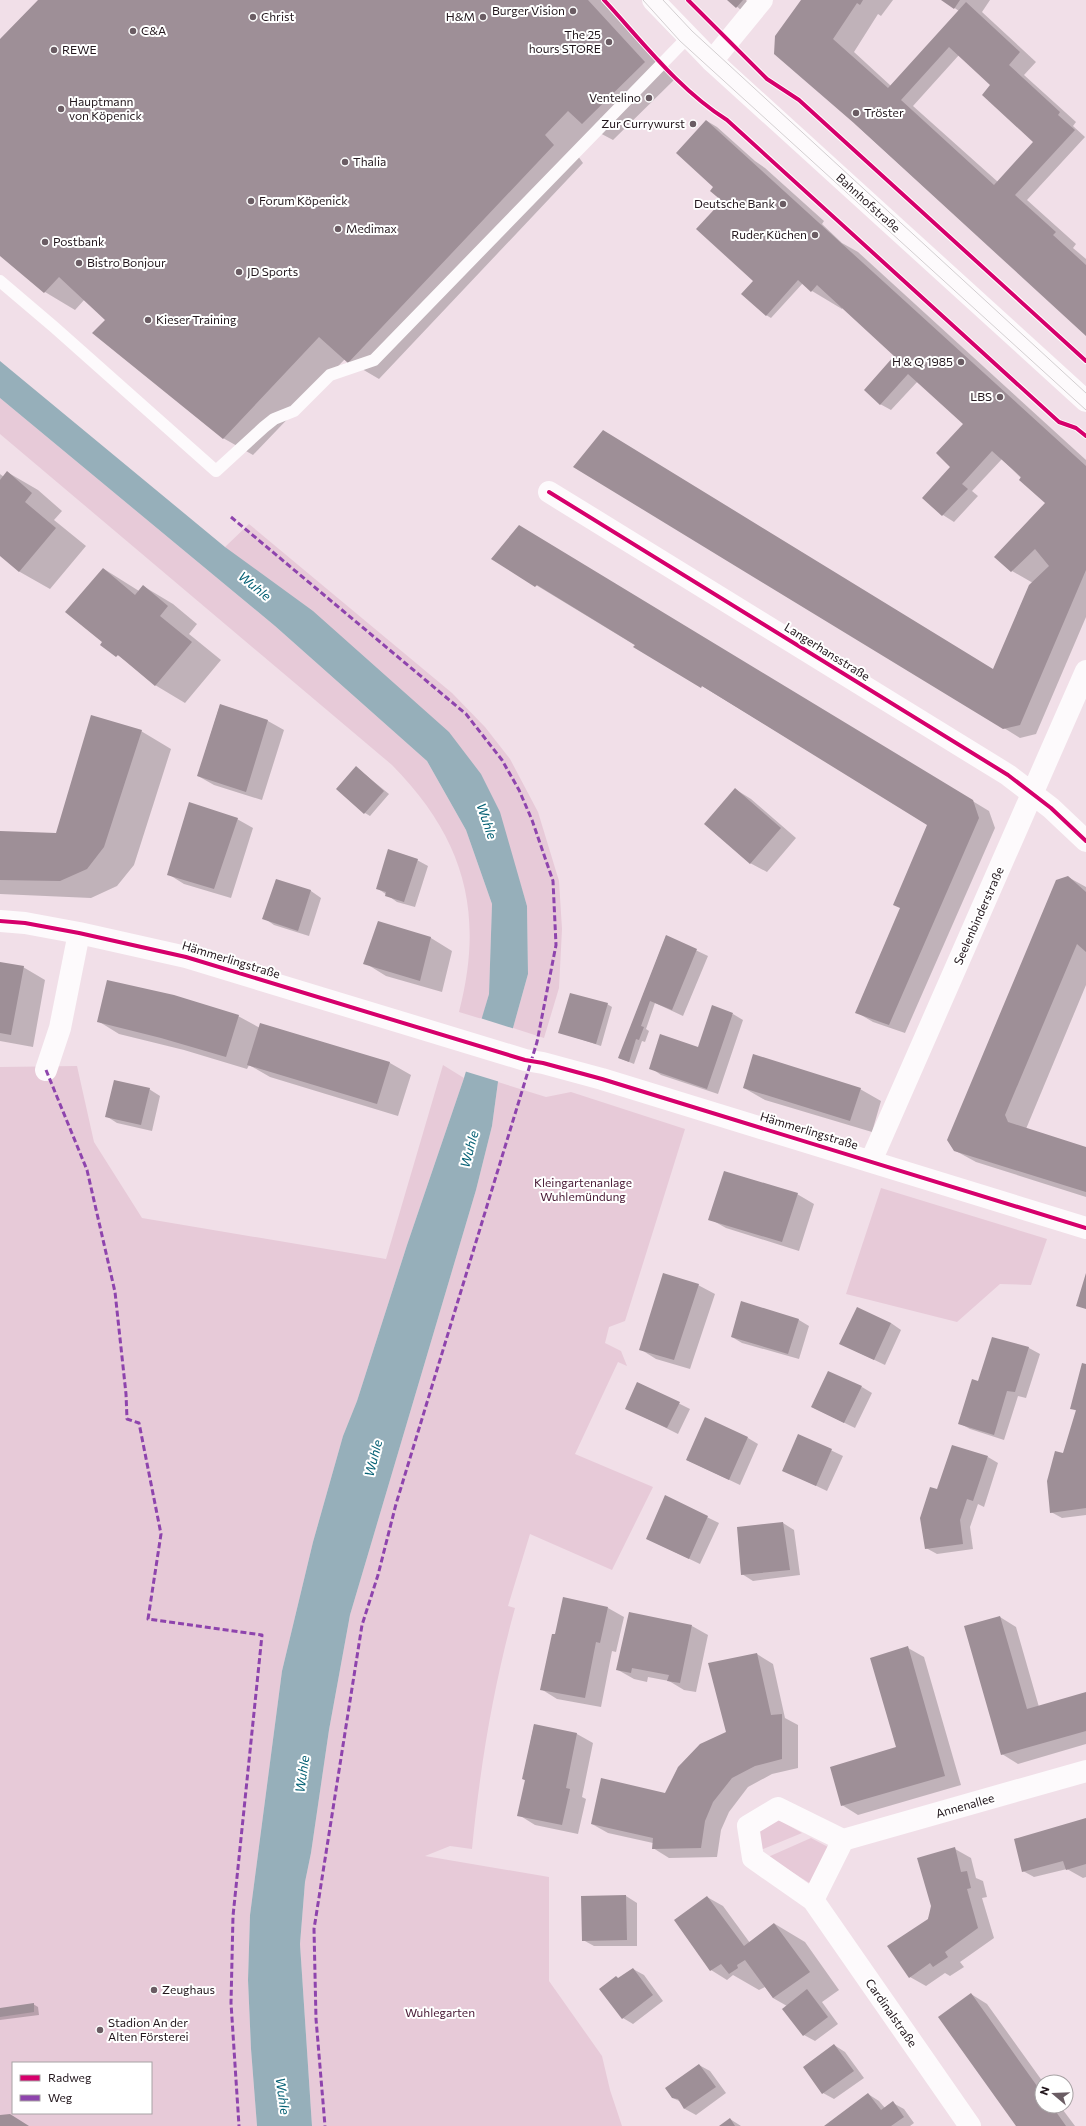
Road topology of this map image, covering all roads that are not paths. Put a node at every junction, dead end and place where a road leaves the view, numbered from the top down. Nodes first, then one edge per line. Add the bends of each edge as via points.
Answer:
1 (654, 0) edge
2 (762, 0) edge
3 (688, 37) junction
4 (712, 61) junction
5 (0, 281) edge
6 (1086, 401) edge
7 (549, 492) dead end
8 (1086, 671) edge
9 (1033, 794) junction
10 (1086, 841) edge
11 (0, 921) edge
12 (79, 933) junction
13 (46, 1070) dead end
14 (871, 1161) junction
15 (1086, 1228) edge
16 (1086, 1771) edge
17 (843, 1840) junction
18 (813, 1900) junction
19 (970, 2126) edge

1 - 3 street, Bahnhofstraße
2 - 4 street
3 - 4 street, Bahnhofstraße
3 - 5 lane via 374,360 330,375 294,410 264,426 216,471
4 - 6 street, Bahnhofstraße
7 - 9 street, Langerhansstraße via 1001,770
8 - 9 street, Seelenbinderstraße
9 - 10 street, Langerhansstraße
9 - 14 street, Seelenbinderstraße
11 - 12 street, Hämmerlingstraße
12 - 13 street via 60,1028
12 - 14 street, Hämmerlingstraße via 186,957
14 - 15 street, Hämmerlingstraße
16 - 17 street, Annenallee
17 - 18 street
17 - 18 street via 778,1808 748,1826 753,1858
18 - 19 street, Cardinalstraße

